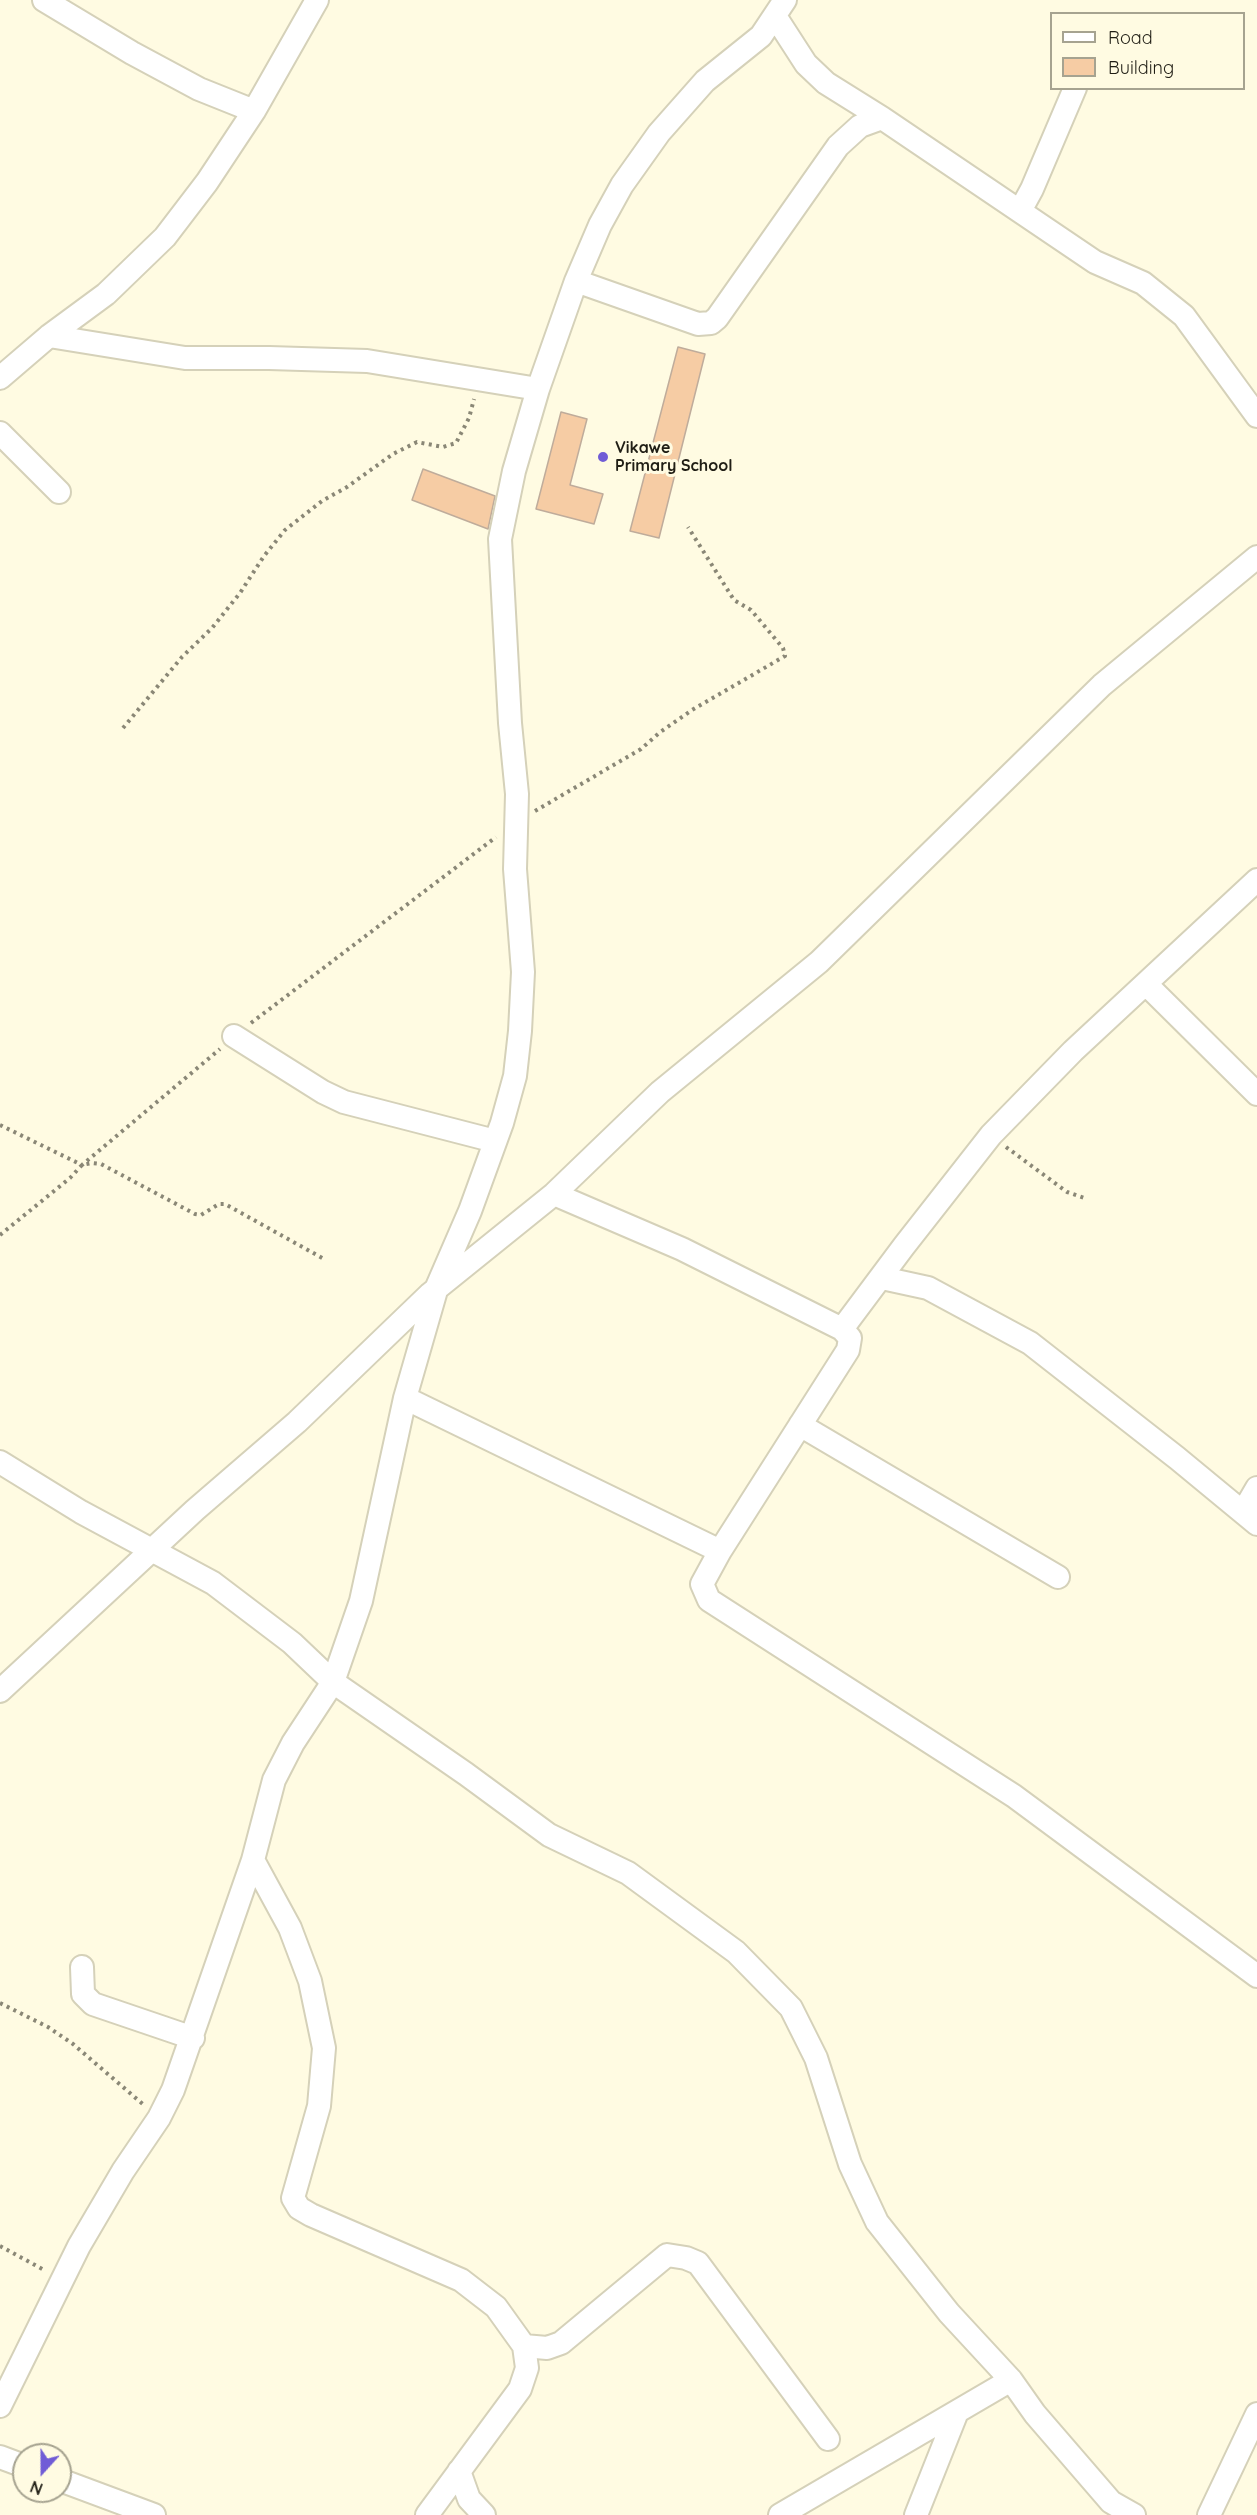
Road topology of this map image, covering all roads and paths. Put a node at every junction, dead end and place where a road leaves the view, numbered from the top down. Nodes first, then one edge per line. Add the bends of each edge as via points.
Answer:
1 (44, 0) edge
2 (317, 0) edge
3 (780, 8) edge
4 (1074, 90) edge
5 (254, 111) junction
6 (882, 118) junction
7 (1020, 211) junction
8 (576, 281) junction
9 (49, 336) junction
10 (0, 378) edge
11 (478, 380) junction
12 (538, 389) junction
13 (1257, 416) edge
14 (0, 433) edge
15 (59, 492) dead end
16 (688, 527) dead end
17 (1257, 557) edge
18 (123, 728) dead end
19 (516, 822) junction
20 (1257, 880) edge
21 (1146, 984) junction
22 (234, 1036) junction
23 (1257, 1094) edge
24 (0, 1125) edge
25 (991, 1135) junction
26 (495, 1141) junction
27 (82, 1165) junction
28 (554, 1194) junction
29 (1087, 1199) dead end
30 (0, 1235) edge
31 (324, 1259) dead end
32 (882, 1278) junction
33 (437, 1287) junction
34 (842, 1329) junction
35 (405, 1398) junction
36 (800, 1425) junction
37 (0, 1462) edge
38 (1257, 1488) edge
39 (1250, 1518) edge
40 (153, 1549) junction
41 (720, 1551) junction
42 (1058, 1577) dead end
43 (333, 1682) junction
44 (0, 1691) edge
45 (253, 1860) junction
46 (82, 1967) dead end
47 (1257, 1976) edge
48 (0, 2003) edge
49 (193, 2038) junction
50 (159, 2118) junction
51 (0, 2246) edge
52 (62, 2279) junction
53 (524, 2346) junction
54 (1011, 2380) junction
55 (0, 2406) edge
56 (957, 2412) junction
57 (1257, 2414) edge
58 (828, 2439) dead end
59 (459, 2471) junction
60 (72, 2484) edge
61 (154, 2515) edge
62 (427, 2515) edge
63 (484, 2515) edge
64 (780, 2515) edge
65 (916, 2515) edge
66 (1134, 2515) edge
67 (1209, 2515) edge

1 - 5 street via 199,89
2 - 5 street
3 - 6 street via 806,64 826,83
3 - 8 street via 761,36 705,81 659,133 622,185
4 - 7 street
5 - 9 street via 165,237 106,294
6 - 7 street
6 - 8 street via 860,126 837,146 711,323 698,324
7 - 13 street via 1095,262 1143,284 1184,316
8 - 12 street
9 - 10 street
9 - 11 street via 185,358 367,362
11 - 12 street
11 - 18 path via 469,418 456,443 443,447 417,442 393,454 285,530 212,628 182,657
12 - 19 street via 500,538
14 - 15 street
16 - 19 path via 734,600 751,610 783,648 785,656 692,710 641,749
17 - 28 street via 1102,685 819,962 660,1092
19 - 22 path
19 - 26 street via 515,869 523,972 520,1031 515,1076
20 - 21 street
21 - 23 street
21 - 25 street
22 - 26 street via 344,1102
22 - 27 path
24 - 27 path
25 - 29 path via 1043,1176 1067,1192
25 - 32 street
26 - 33 street
27 - 30 path
27 - 31 path via 101,1164 195,1214 225,1204
28 - 33 street
28 - 34 street via 682,1249
32 - 34 street
32 - 39 street via 928,1288 1030,1343
33 - 35 street
33 - 40 street via 297,1422
34 - 36 street via 850,1338 848,1350
35 - 41 street
35 - 43 street via 366,1581
36 - 41 street
36 - 42 street
37 - 40 street via 81,1512
38 - 39 street
40 - 43 street via 233,1596
40 - 44 street
41 - 47 street via 702,1584 709,1600 1014,1796
43 - 45 street via 274,1779
43 - 54 street via 549,1835 628,1873 736,1952 791,2008 816,2058 850,2164 877,2222 949,2313
45 - 49 street
45 - 53 street via 290,1928 306,1970 324,2048 319,2106 293,2198 299,2208 311,2215 461,2280 496,2307
46 - 49 street via 83,1994 93,2004
48 - 50 path via 73,2044
49 - 50 street
50 - 52 street via 103,2205
51 - 52 path
52 - 55 street
53 - 58 street via 547,2348 561,2343 667,2255 686,2258 698,2263
53 - 59 street via 527,2368 519,2389
54 - 56 street
54 - 66 street via 1111,2502
56 - 64 street
56 - 65 street
57 - 67 street
59 - 62 street
59 - 63 street via 469,2499
60 - 61 street

